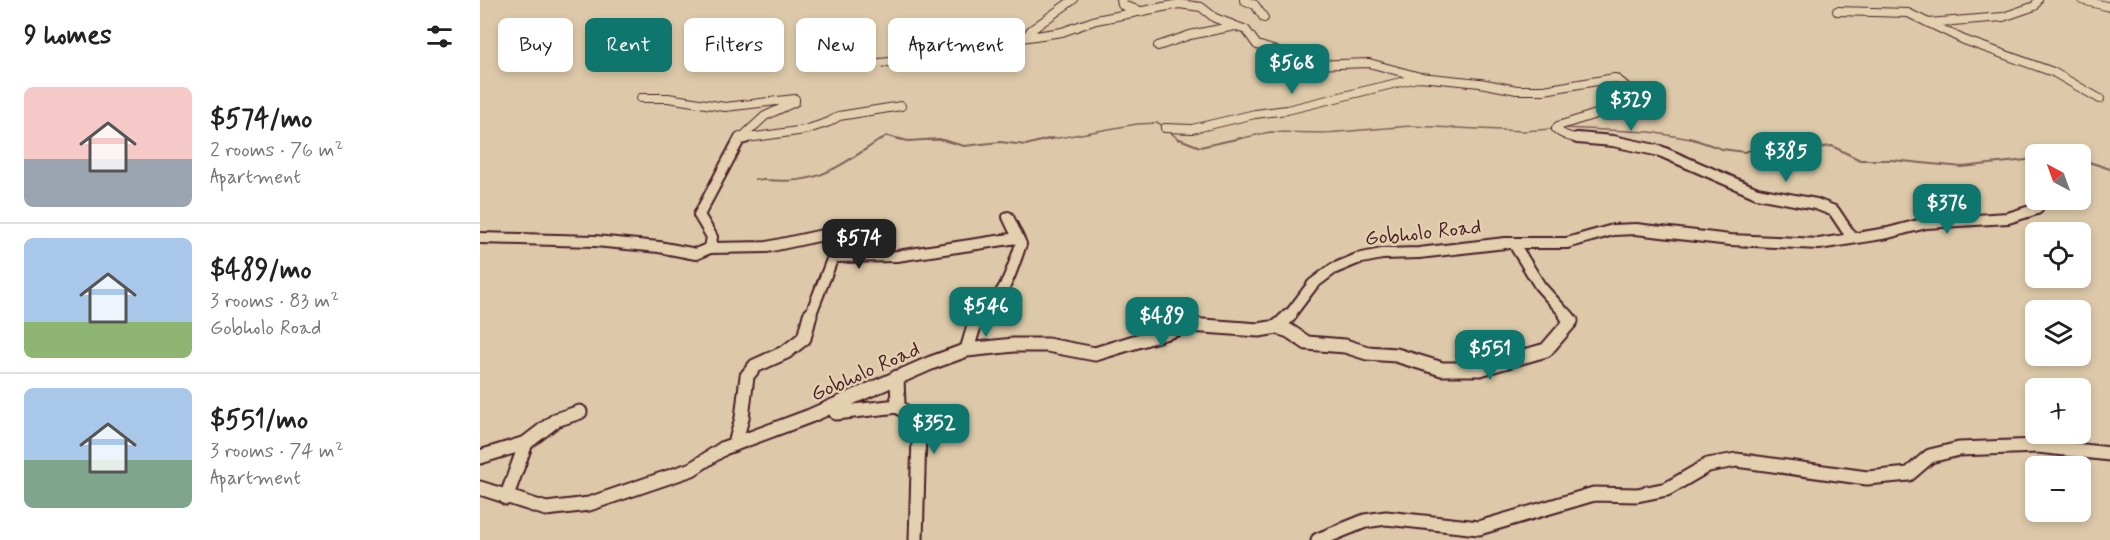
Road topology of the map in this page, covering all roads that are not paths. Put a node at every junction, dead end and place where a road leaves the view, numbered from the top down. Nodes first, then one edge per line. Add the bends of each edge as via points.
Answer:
1 (1073, 0) edge
2 (1121, 0) edge
3 (1195, 0) edge
4 (1244, 0) edge
5 (2038, 0) edge
6 (2082, 0) edge
7 (1173, 3) edge
8 (2110, 7) edge
9 (1141, 11) junction
10 (1837, 11) dead end
11 (1264, 18) dead end
12 (1928, 23) junction
13 (1235, 26) junction
14 (1026, 37) junction
15 (1158, 46) dead end
16 (879, 63) dead end
17 (1420, 77) junction
18 (1630, 95) junction
19 (1604, 96) dead end
20 (641, 98) dead end
21 (2100, 99) dead end
22 (901, 106) dead end
23 (1165, 128) dead end
24 (740, 139) junction
25 (2034, 210) edge
26 (1008, 217) dead end
27 (480, 238) edge
28 (1017, 238) junction
29 (1852, 238) junction
30 (1514, 243) junction
31 (710, 248) junction
32 (833, 257) junction
33 (1277, 327) junction
34 (967, 350) junction
35 (897, 377) junction
36 (898, 406) junction
37 (580, 412) dead end
38 (837, 413) dead end
39 (526, 443) junction
40 (735, 444) junction
41 (2110, 454) edge
42 (480, 457) edge
43 (480, 488) edge
44 (506, 498) junction
45 (916, 540) edge
46 (1318, 540) edge

1 - 14 street
2 - 9 street via 1122,5
3 - 7 street
4 - 11 street via 1256,5
5 - 12 street via 2035,6 2003,17
6 - 8 street
7 - 9 street
7 - 13 street via 1197,5
9 - 14 street via 1062,32
10 - 12 street via 1908,14
12 - 21 street via 2053,72
13 - 15 street
13 - 17 street via 1246,30 1257,45 1303,63 1369,63
14 - 16 street via 975,45 933,58
17 - 18 street via 1517,90 1544,90 1615,78 1628,87
17 - 23 street via 1287,110 1192,129
18 - 19 street
18 - 29 street via 1628,104 1557,128 1560,133 1580,139 1660,151 1757,193 1816,204 1834,211
20 - 24 street via 725,107 795,99 765,116
22 - 24 street
24 - 31 street via 699,215 712,237
25 - 29 street, Gobholo Road via 2008,218 1926,223
26 - 28 street
27 - 31 street via 595,241 696,254
28 - 32 street via 897,256
28 - 34 street via 1021,244 1007,283 994,305 975,319
29 - 30 street, Gobholo Road via 1808,244 1636,229 1613,230 1568,243
30 - 33 street, Gobholo Road via 1357,259 1333,269 1313,284
30 - 33 street via 1540,286 1571,321 1564,324 1555,345 1546,350 1480,369 1442,369 1396,355 1307,343
31 - 32 street via 767,247 823,235
32 - 40 street via 804,338 786,352 755,366 747,376
33 - 34 street, Gobholo Road via 1259,330 1190,325 1095,354 1047,345
34 - 35 street, Gobholo Road
35 - 36 street
35 - 40 street, Gobholo Road
36 - 38 street
36 - 45 street via 915,421 919,435
37 - 39 street via 556,420
39 - 42 street
39 - 44 street
40 - 44 street, Gobholo Road via 692,469 589,504 546,508
41 - 46 street via 2038,446 1959,449 1930,456 1910,474 1867,478 1736,460 1708,465 1667,489 1637,495 1594,494 1479,528 1386,518 1365,521
43 - 44 street, Gobholo Road

